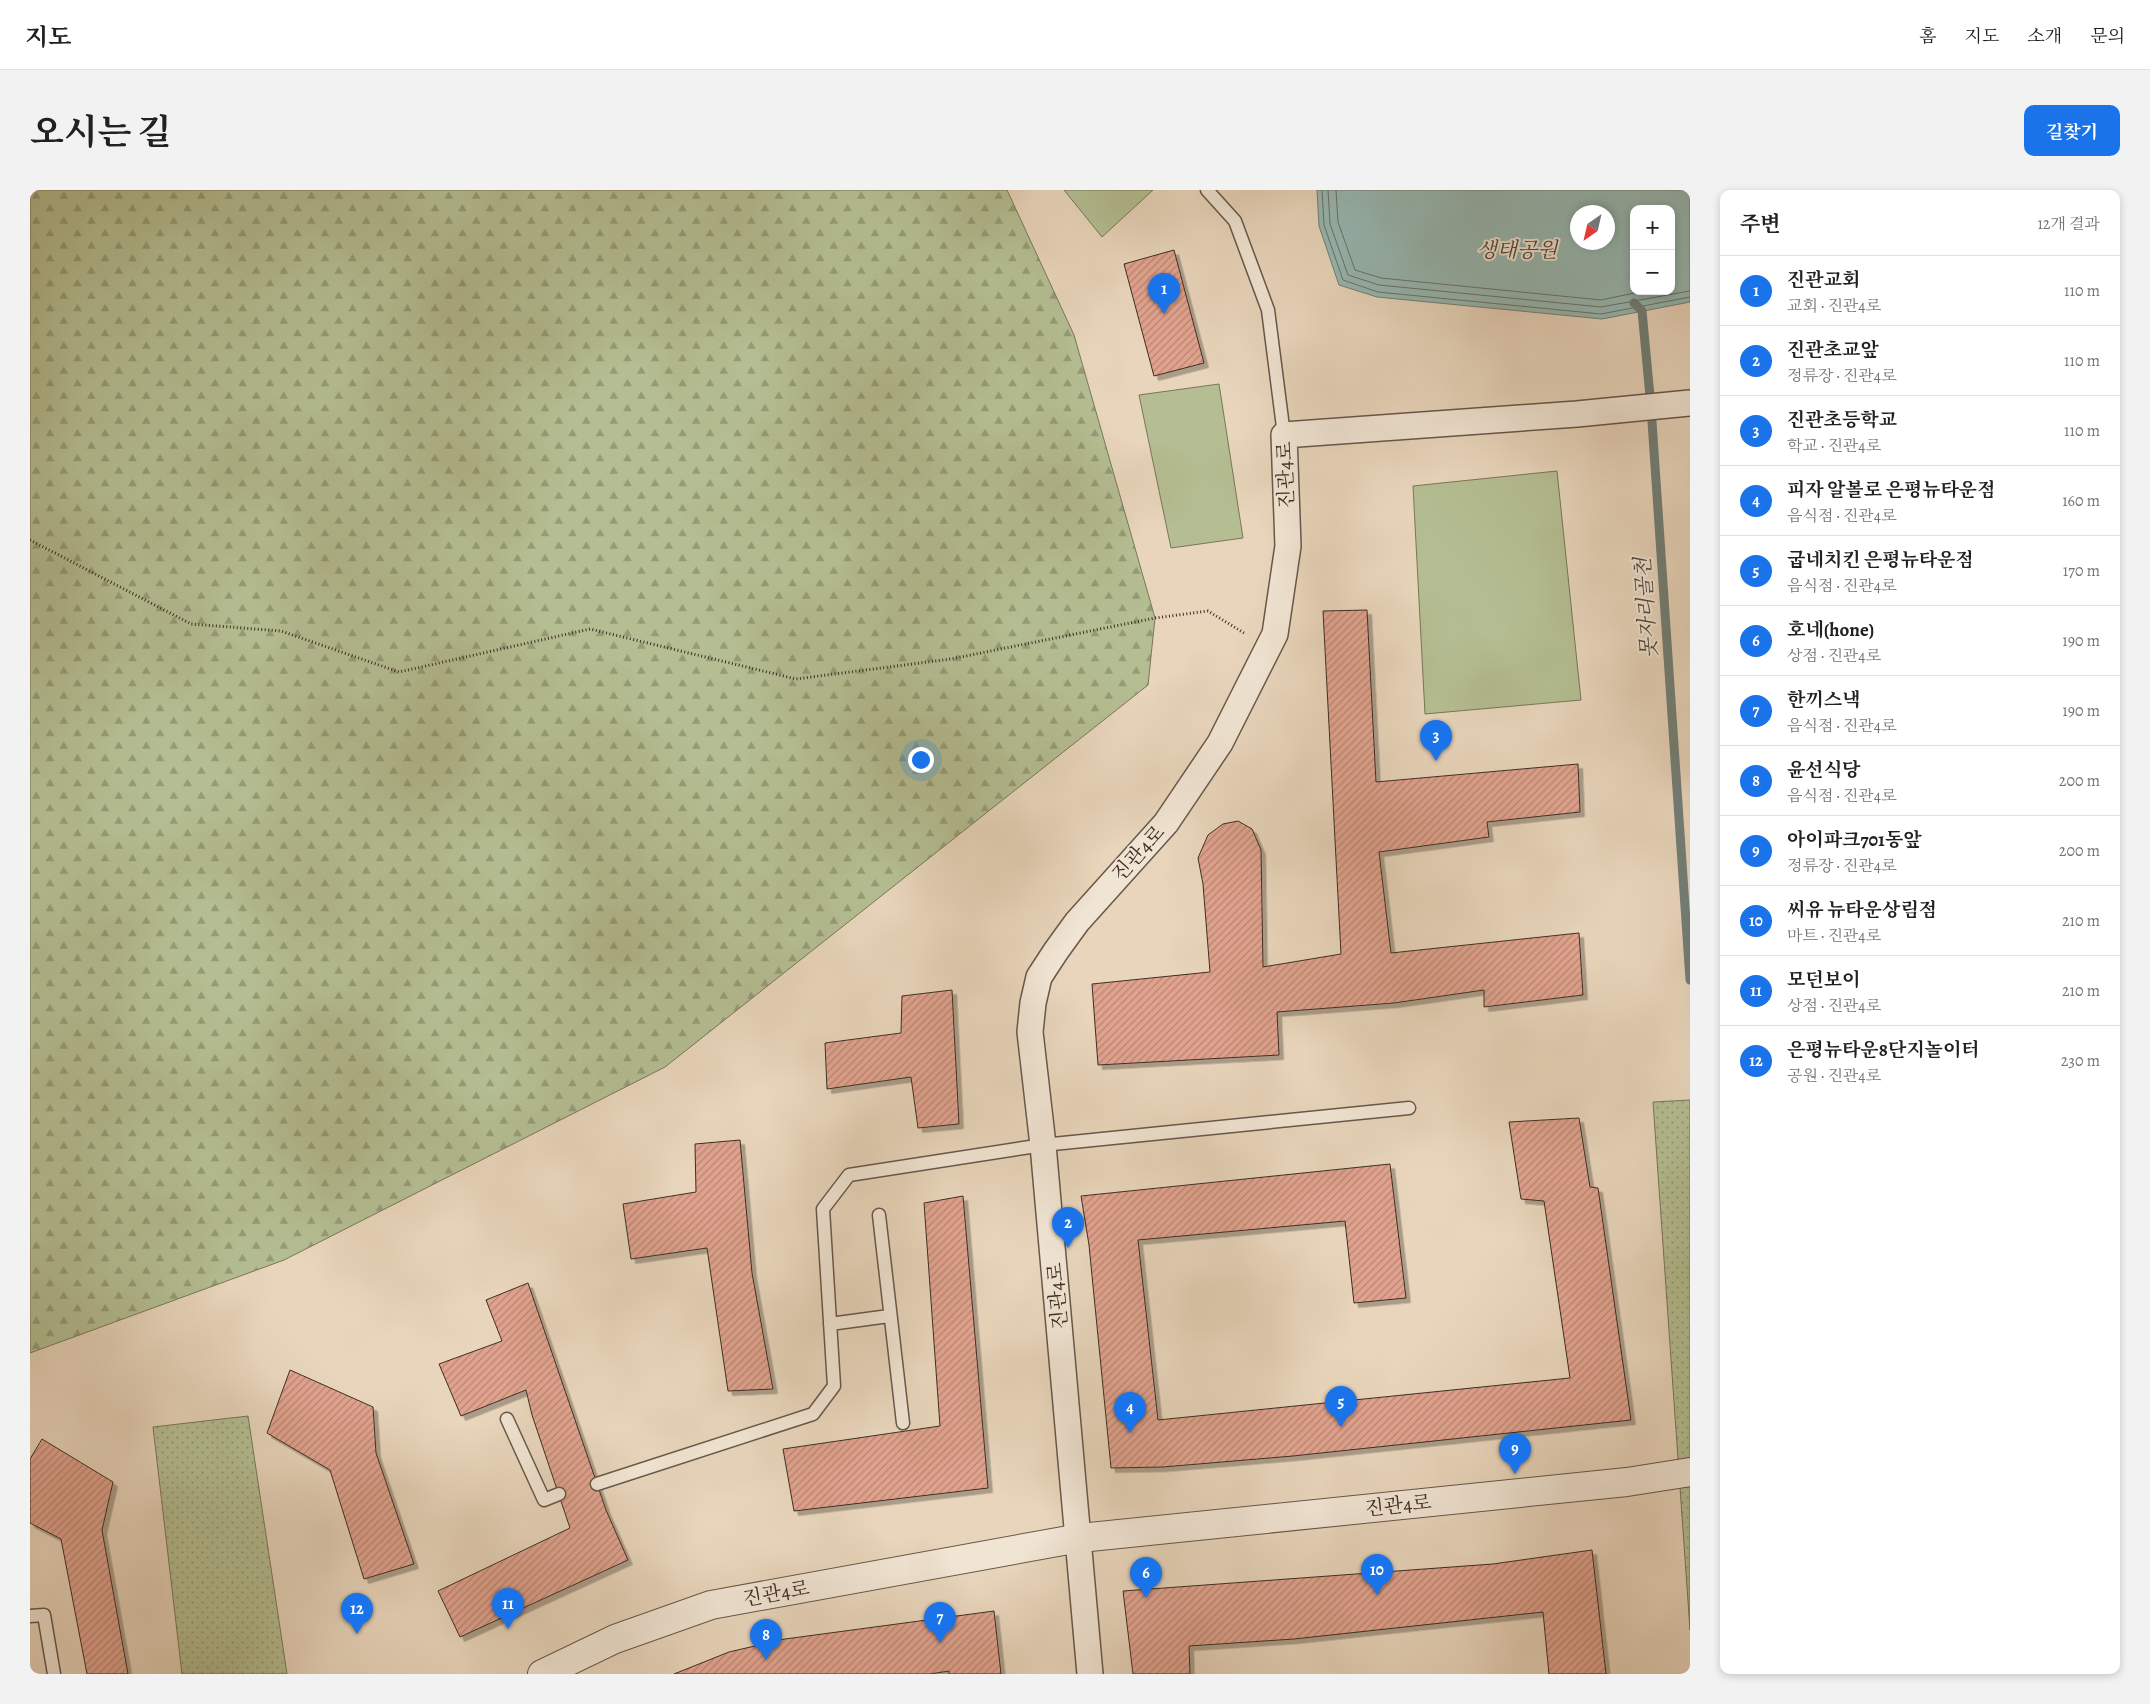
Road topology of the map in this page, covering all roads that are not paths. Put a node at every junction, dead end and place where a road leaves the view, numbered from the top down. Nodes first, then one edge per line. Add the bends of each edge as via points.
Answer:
1 (1206, 190) edge
2 (1690, 403) edge
3 (1284, 436) junction
4 (1408, 1108) dead end
5 (1043, 1145) junction
6 (878, 1215) dead end
7 (889, 1316) junction
8 (830, 1324) junction
9 (507, 1419) dead end
10 (903, 1423) dead end
11 (1690, 1472) edge
12 (597, 1484) dead end
13 (558, 1494) dead end
14 (1080, 1538) junction
15 (30, 1616) edge
16 (54, 1674) edge
17 (542, 1674) edge
18 (1090, 1674) edge

1 - 3 lane, 진관4로 via 1235,221 1268,310
2 - 3 street
3 - 5 street, 진관4로 via 1288,546 1275,634 1220,743 1166,823 1077,922 1039,977 1030,1032
4 - 5 lane
5 - 8 lane via 849,1175 823,1210
5 - 14 street, 진관4로
6 - 7 lane
7 - 8 lane
7 - 10 lane
8 - 12 lane via 834,1386 813,1414
9 - 13 lane via 544,1500
11 - 14 street, 진관4로 via 1627,1482
14 - 17 street, 진관4로 via 711,1605 615,1639
14 - 18 street
15 - 16 lane via 44,1615

